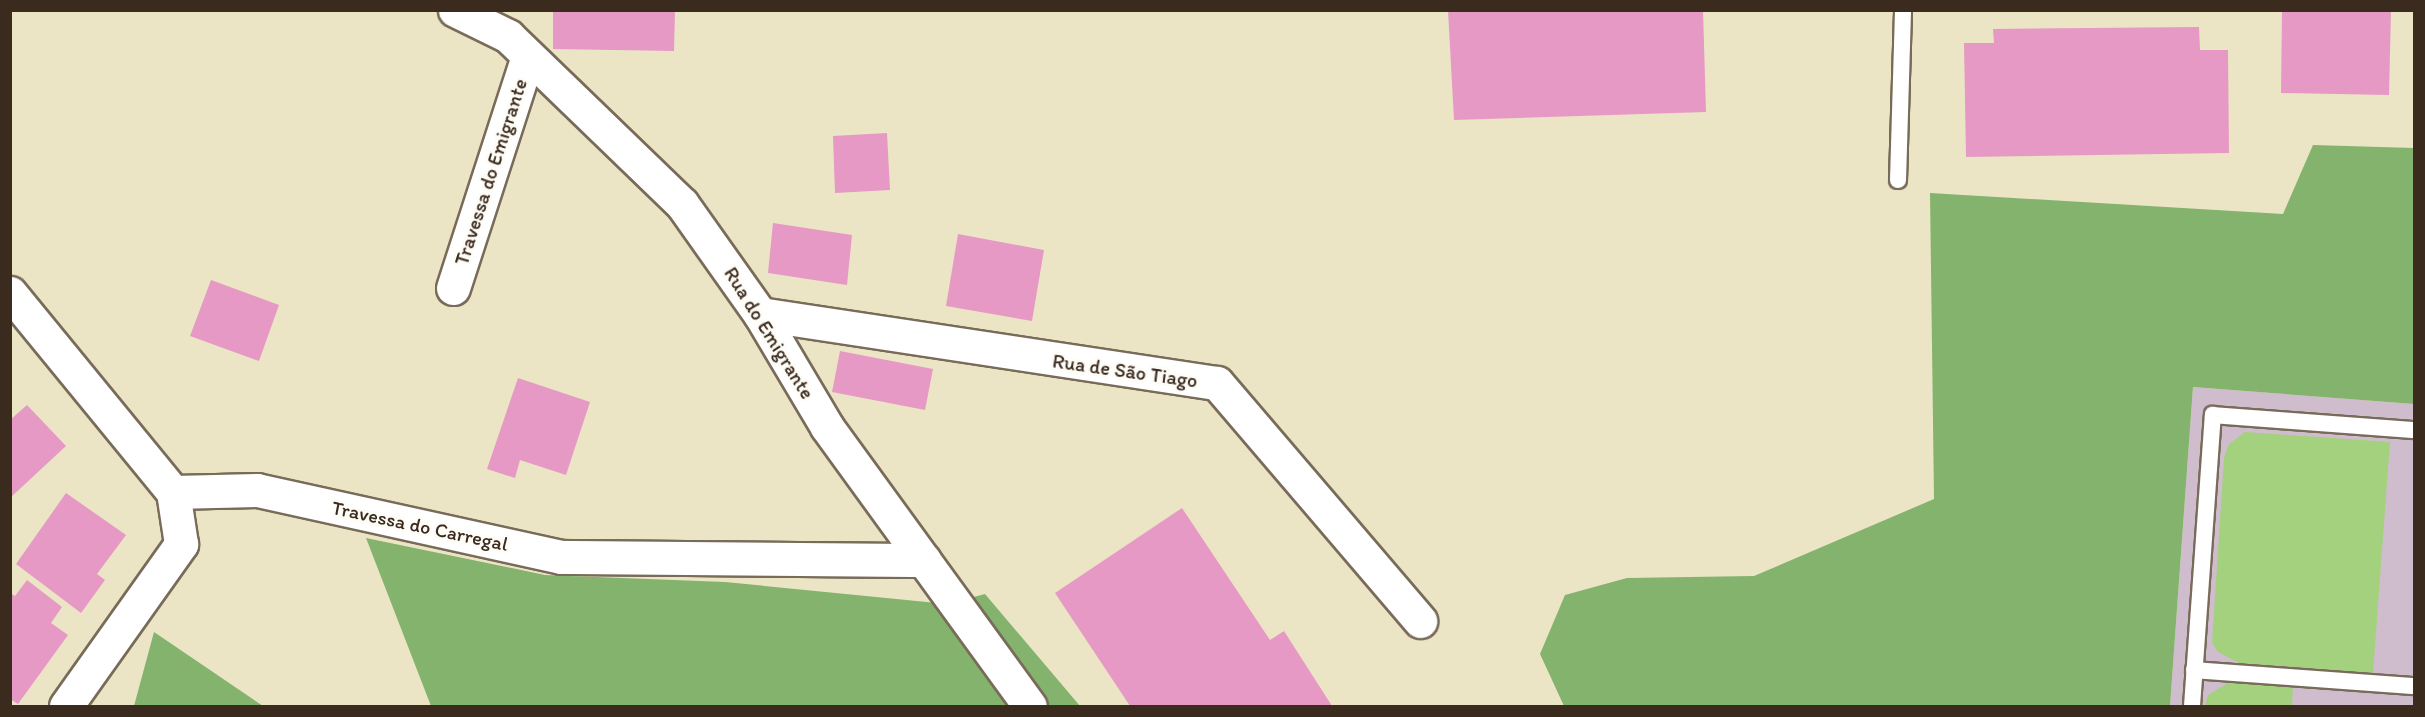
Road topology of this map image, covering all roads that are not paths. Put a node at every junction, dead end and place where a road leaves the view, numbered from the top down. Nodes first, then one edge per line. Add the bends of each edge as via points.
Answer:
1 (455, 10) edge
2 (1902, 10) edge
3 (528, 56) junction
4 (1898, 180) dead end
5 (453, 288) dead end
6 (10, 293) edge
7 (760, 314) junction
8 (2415, 430) edge
9 (173, 492) junction
10 (924, 560) junction
11 (1420, 621) dead end
12 (2194, 670) junction
13 (2415, 686) edge
14 (66, 706) edge
15 (1030, 706) edge
16 (2192, 706) edge

1 - 3 street, Rua do Emigrante via 508,36
2 - 4 lane
3 - 5 street, Travessa do Emigrante
3 - 7 street, Rua do Emigrante via 682,204
6 - 9 street
7 - 10 street, Rua do Emigrante via 827,427
7 - 11 street, Rua de São Tiago via 1216,383
8 - 12 lane via 2213,415
9 - 10 street, Travessa do Carregal via 257,489 561,557
9 - 14 street via 181,544
10 - 15 street, Rua do Emigrante
12 - 13 lane
12 - 16 lane

